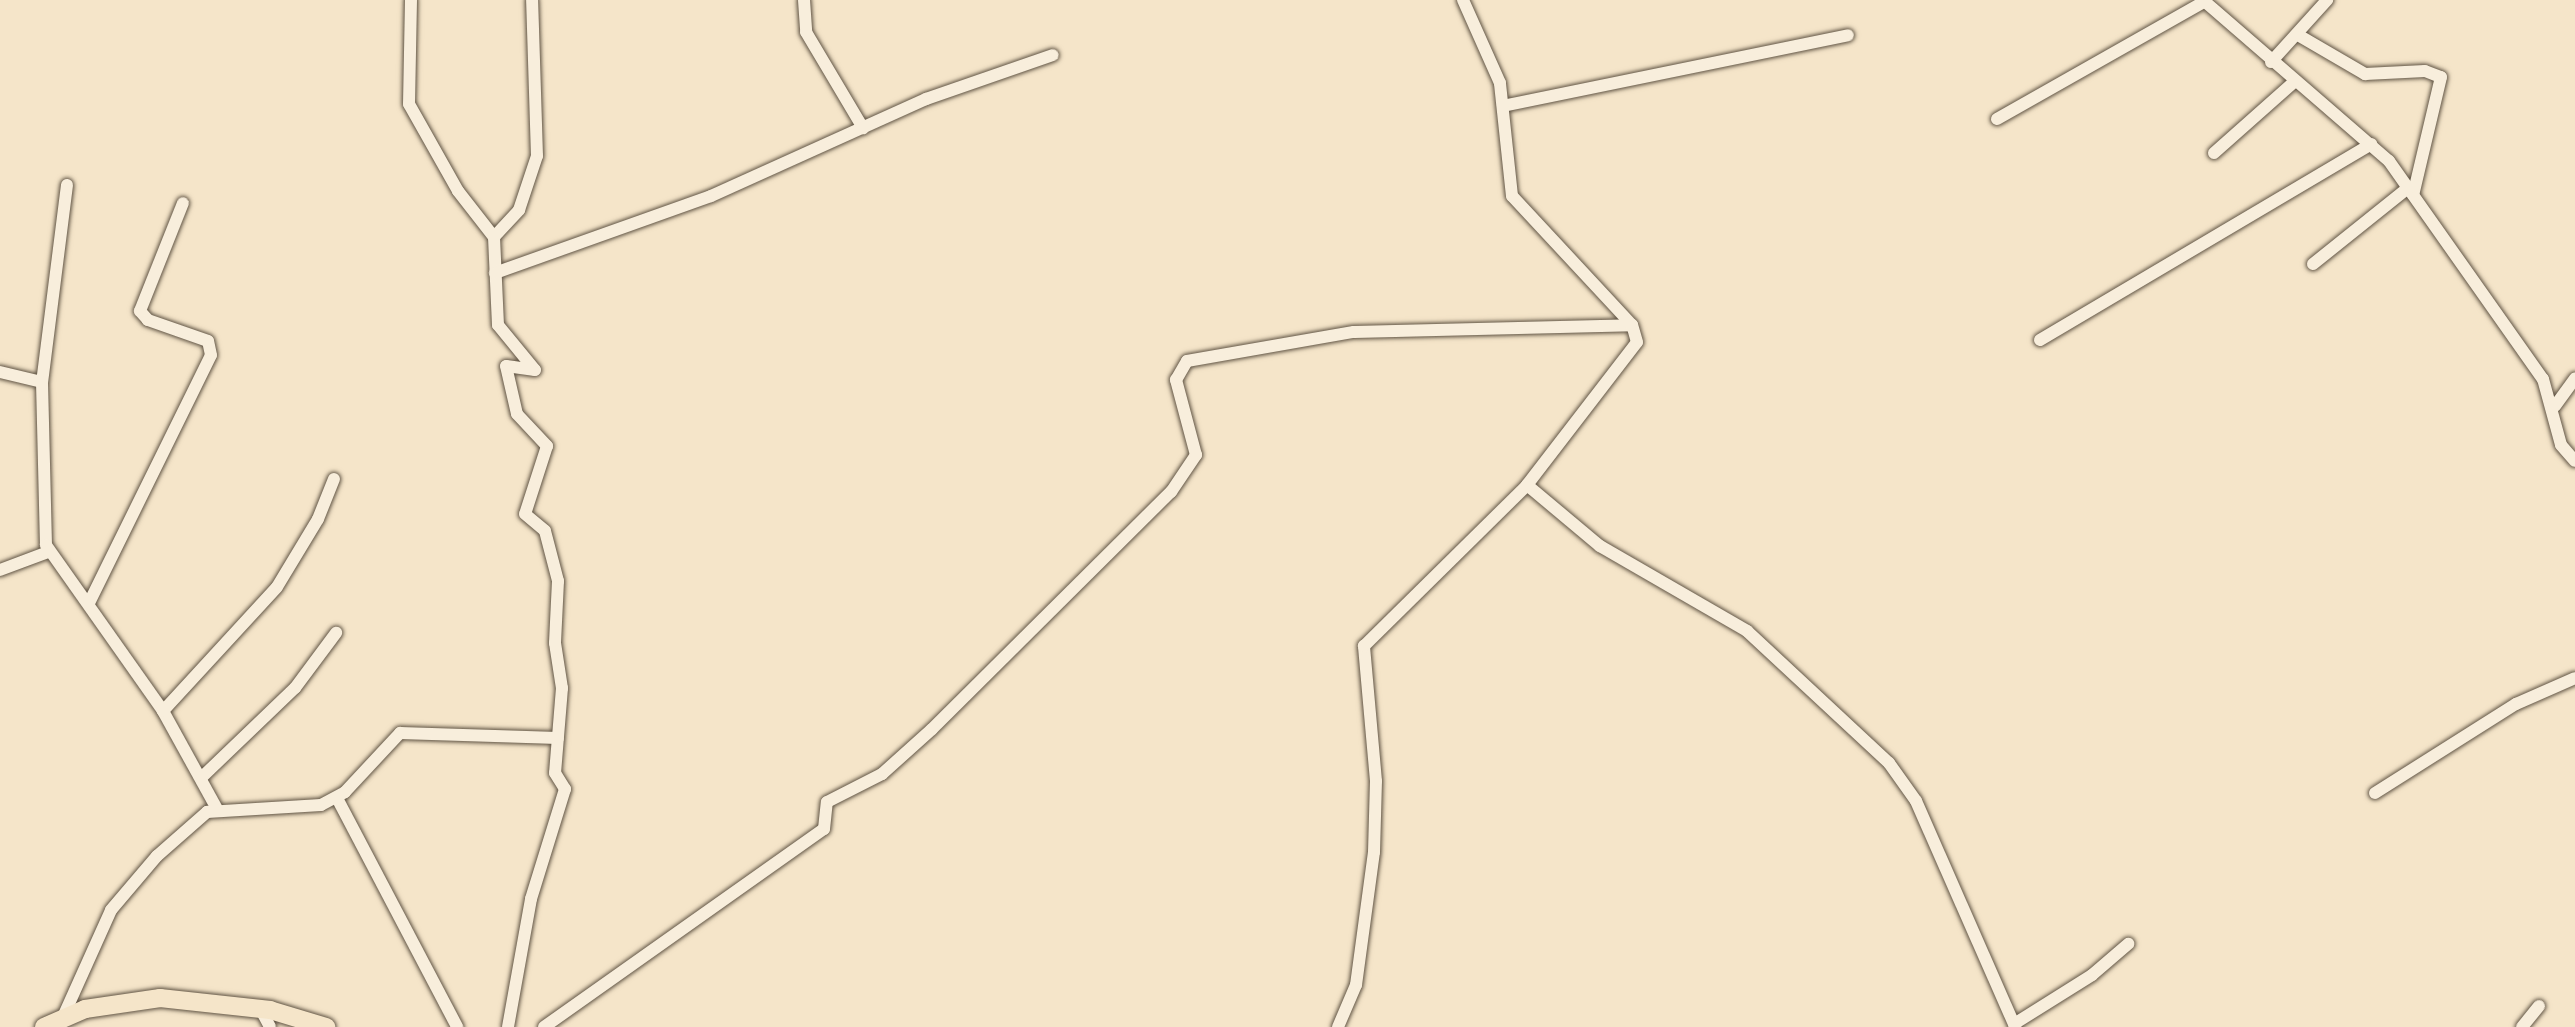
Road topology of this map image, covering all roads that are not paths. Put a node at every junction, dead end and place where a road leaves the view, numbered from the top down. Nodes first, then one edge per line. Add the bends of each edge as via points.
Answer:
1 (411, 0) edge
2 (531, 0) edge
3 (804, 0) edge
4 (1463, 0) edge
5 (2327, 0) edge
6 (2203, 1) edge
7 (1848, 35) dead end
8 (2298, 35) junction
9 (1053, 55) dead end
10 (2271, 62) junction
11 (2294, 82) junction
12 (1503, 106) junction
13 (1997, 119) dead end
14 (863, 128) junction
15 (2371, 144) junction
16 (2214, 153) dead end
17 (67, 185) dead end
18 (2410, 192) junction
19 (183, 202) dead end
20 (494, 237) junction
21 (2313, 264) dead end
22 (495, 272) junction
23 (1632, 325) junction
24 (2040, 340) dead end
25 (0, 372) edge
26 (2575, 378) edge
27 (42, 382) junction
28 (2555, 406) junction
29 (2575, 461) edge
30 (334, 479) dead end
31 (1527, 485) junction
32 (48, 552) junction
33 (0, 570) edge
34 (89, 603) junction
35 (336, 633) dead end
36 (2575, 678) edge
37 (163, 711) junction
38 (558, 738) junction
39 (201, 778) junction
40 (2375, 793) dead end
41 (337, 797) junction
42 (217, 809) junction
43 (2128, 944) dead end
44 (2539, 1006) dead end
45 (260, 1008) junction
46 (64, 1017) junction
47 (2014, 1025) edge
48 (44, 1027) edge
49 (270, 1027) edge
50 (326, 1027) edge
51 (457, 1027) edge
52 (508, 1027) edge
53 (544, 1027) edge
54 (1338, 1027) edge
55 (2522, 1027) edge

1 - 20 street via 413,113 458,191
2 - 20 street via 540,107 537,156 519,210
3 - 14 street via 806,32
4 - 12 street via 1500,83
5 - 8 street
6 - 10 street
6 - 13 street
7 - 12 street
8 - 10 street
8 - 18 street via 2365,74 2425,71 2441,77 2434,127
9 - 14 street via 926,99
10 - 11 street
11 - 15 street
11 - 16 street
12 - 23 street via 1512,196
14 - 22 street via 711,196
15 - 18 street
15 - 24 street
17 - 27 street
18 - 21 street
18 - 28 street via 2539,373
19 - 34 street via 140,311 148,320 208,341 211,355
20 - 22 street
22 - 38 street via 498,325 535,370 506,366 517,414 547,446 525,514 545,531 558,581
23 - 31 street via 1633,351
23 - 53 street via 1354,332 1187,361 1176,380 1196,455 1171,492 942,720 882,774 827,802 824,830
25 - 27 street
26 - 28 street
27 - 32 street via 40,474
28 - 29 street via 2561,445
30 - 37 street via 318,519 276,587
31 - 47 street via 1600,546 1747,631 1889,763 1916,801
31 - 54 street via 1361,653 1372,724 1374,852 1356,985
32 - 33 street
32 - 34 street
34 - 37 street
35 - 39 street via 295,688
36 - 40 street via 2516,704
37 - 39 street
38 - 41 street via 400,733
38 - 52 street via 555,773 565,789 531,899
39 - 42 street
41 - 42 street via 297,809
41 - 51 street
42 - 46 street via 186,830 127,890 98,932
43 - 47 street via 2092,975
44 - 55 street
45 - 46 main road via 160,998
45 - 49 street
45 - 50 main road
46 - 48 main road

